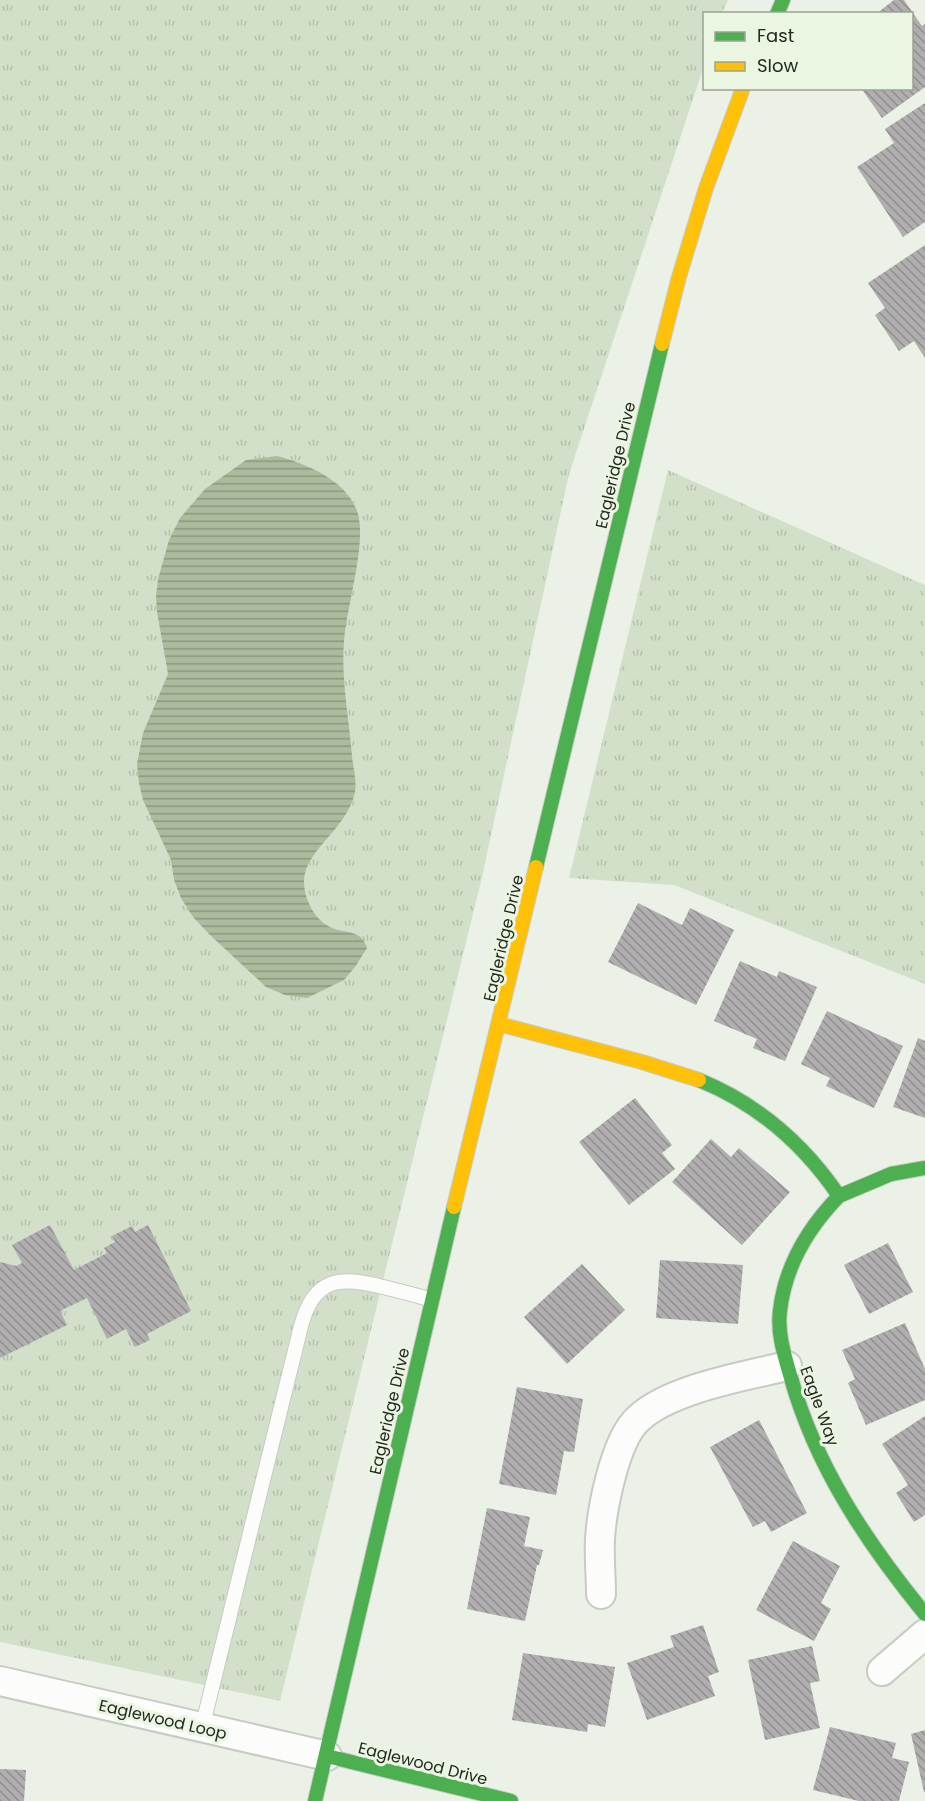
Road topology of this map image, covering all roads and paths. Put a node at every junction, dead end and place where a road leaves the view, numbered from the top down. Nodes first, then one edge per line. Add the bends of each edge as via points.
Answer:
1 (742, 90) edge
2 (499, 1024) junction
3 (925, 1168) edge
4 (839, 1196) junction
5 (432, 1300) junction
6 (788, 1366) junction
7 (601, 1594) dead end
8 (925, 1614) edge
9 (925, 1634) edge
10 (882, 1671) dead end
11 (0, 1681) edge
12 (202, 1728) junction
13 (327, 1756) junction
14 (315, 1801) edge
15 (510, 1801) edge

1 - 2 main road, Eagleridge Drive via 706,188 662,340
2 - 4 main road via 678,1071 707,1083 759,1112 783,1131 818,1166
2 - 5 main road, Eagleridge Drive
3 - 4 main road, Eagle Way via 875,1178
4 - 6 main road, Eagle Way via 806,1233 785,1284 780,1313
5 - 12 lane via 340,1280 316,1294 309,1305
5 - 13 main road, Eagleridge Drive
6 - 7 street via 689,1392 651,1408 637,1419 618,1451 603,1514
6 - 8 main road, Eagle Way via 816,1448 839,1495
9 - 10 street
11 - 12 street, Eaglewood Loop
12 - 13 street, Eaglewood Loop
13 - 14 main road, Eagleridge Drive
13 - 15 main road, Eaglewood Drive

